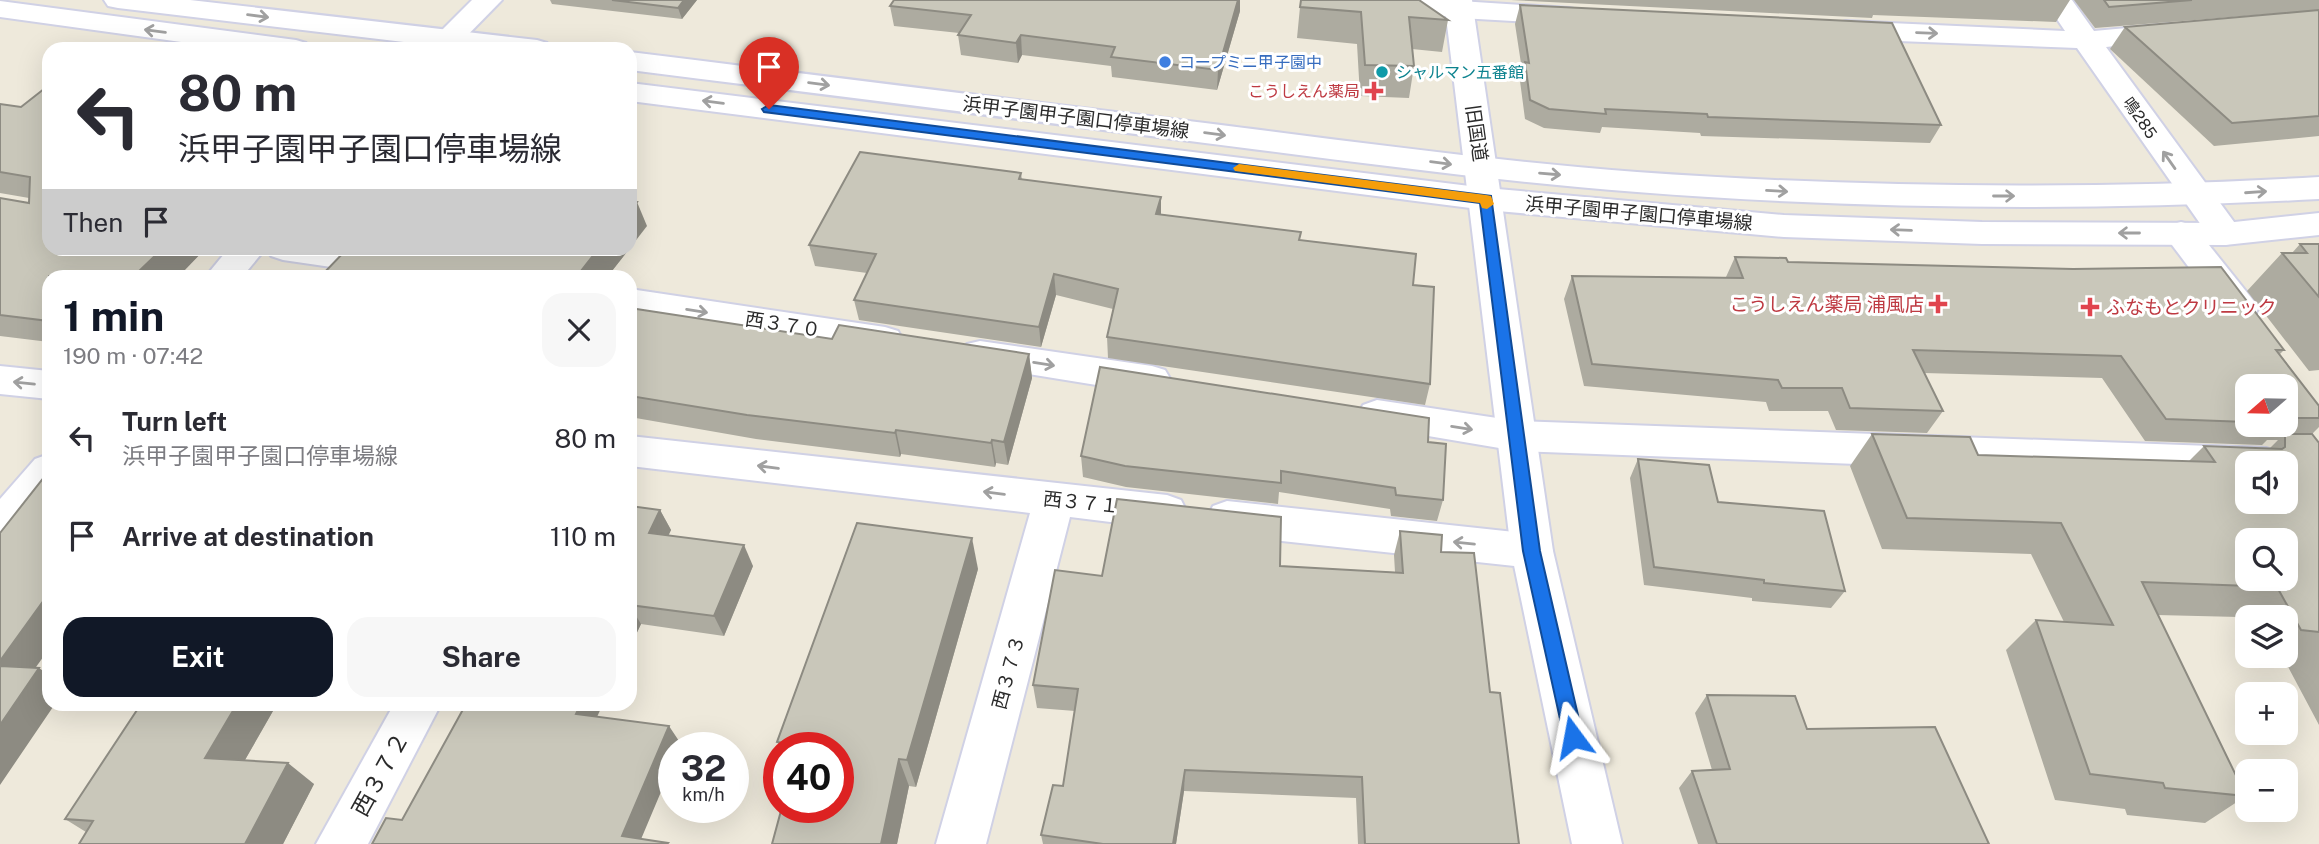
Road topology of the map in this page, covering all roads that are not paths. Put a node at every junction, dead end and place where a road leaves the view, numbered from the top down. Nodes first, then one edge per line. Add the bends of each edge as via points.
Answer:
1 (118, 0) edge
2 (488, 0) edge
3 (1364, 0) edge
4 (2058, 0) edge
5 (1459, 5) edge
6 (0, 9) edge
7 (1592, 17) edge
8 (1813, 29) edge
9 (2196, 30) edge
10 (2086, 40) junction
11 (244, 42) edge
12 (435, 42) edge
13 (444, 42) edge
14 (637, 62) edge
15 (637, 93) edge
16 (1484, 184) junction
17 (2319, 188) edge
18 (2196, 196) junction
19 (2319, 224) edge
20 (2181, 233) junction
21 (2225, 234) junction
22 (242, 256) edge
23 (336, 256) edge
24 (229, 270) edge
25 (428, 270) edge
26 (637, 302) edge
27 (2257, 332) edge
28 (0, 380) edge
29 (42, 384) edge
30 (1189, 386) edge
31 (1339, 409) edge
32 (1517, 436) junction
33 (637, 452) edge
34 (2235, 462) edge
35 (42, 478) edge
36 (1054, 500) junction
37 (0, 528) edge
38 (1531, 551) junction
39 (414, 711) edge
40 (341, 844) edge
41 (961, 844) edge
42 (1597, 844) edge

1 -> 12 street
2 - 13 street
3 - 5 street
4 - 10 street, 鳴285
5 - 7 street
5 - 16 street, 旧国道
11 -> 6 street
8 -> 10 street
9 - 10 street
18 -> 10 street, 鳴285
14 -> 16 street, 浜甲子園甲子園口停車場線
16 -> 15 street, 浜甲子園甲子園口停車場線
16 -> 18 street, 浜甲子園甲子園口停車場線 via 1964,196
20 -> 16 street, 浜甲子園甲子園口停車場線 via 1982,233 1784,226
16 - 32 street, 旧国道
18 -> 17 street, 浜甲子園甲子園口停車場線
18 - 21 street, 鳴285
19 - 21 street, 浜甲子園甲子園口停車場線
20 - 21 street, 浜甲子園甲子園口停車場線
20 - 27 street
22 - 24 street
23 - 25 street
26 -> 30 street, 西３７０
29 -> 28 street
31 -> 32 street
32 - 34 street
32 - 38 street, 旧国道
36 -> 33 street, 西３７１
35 - 37 street
38 -> 36 street, 西３７１
36 - 41 street, 西３７３
38 - 42 street, 旧国道
39 - 40 street, 西３７２

